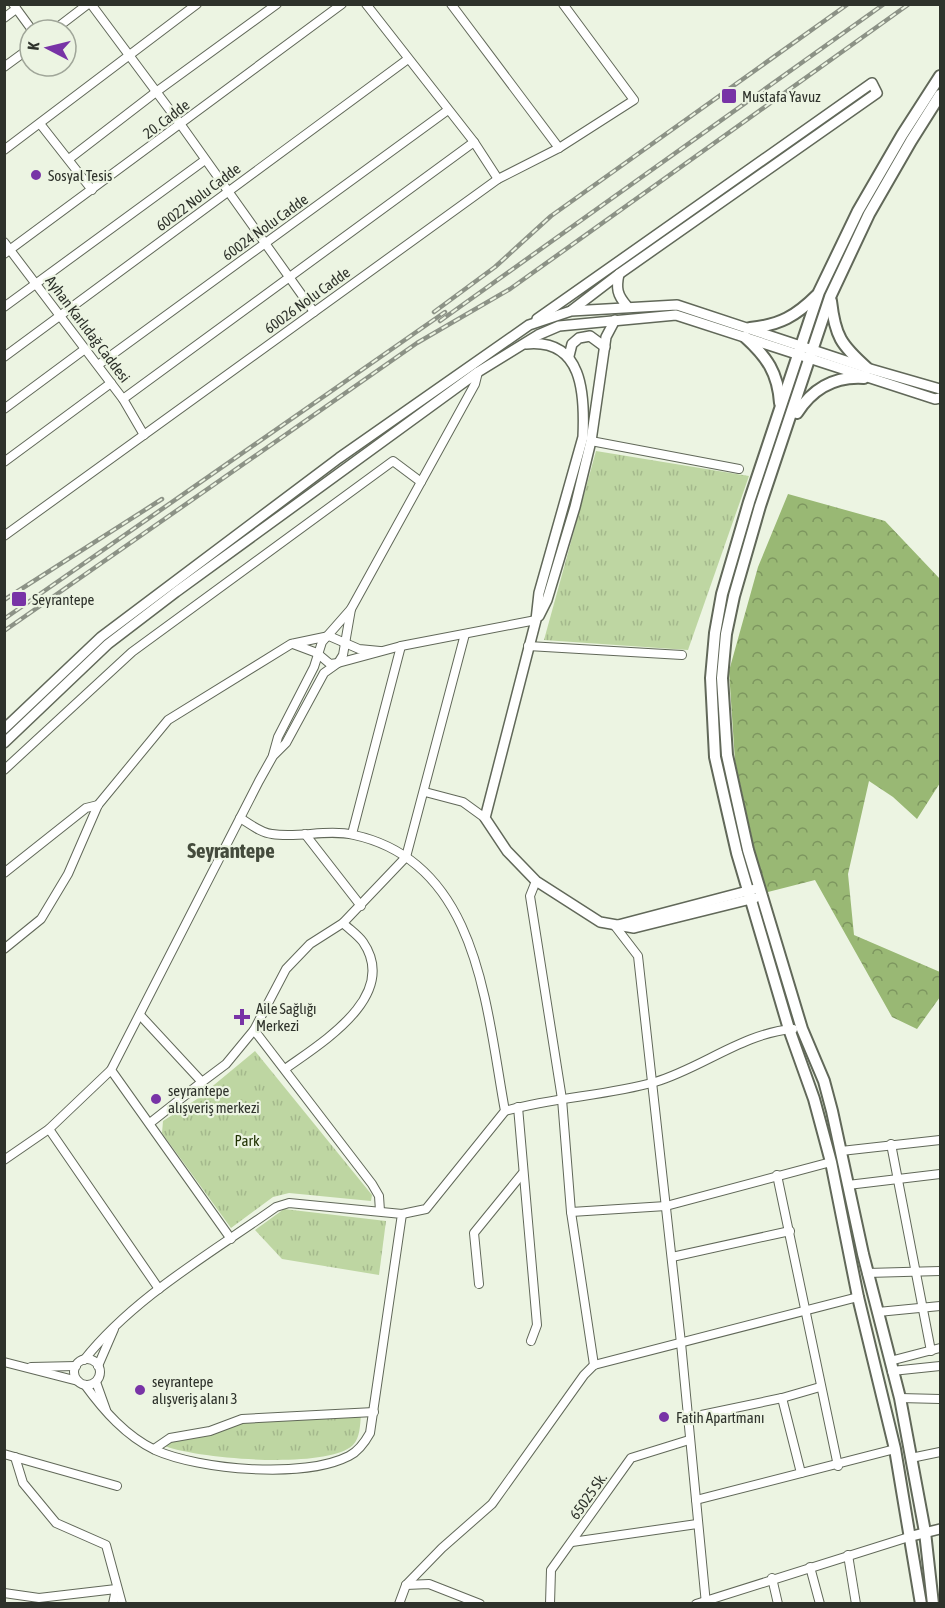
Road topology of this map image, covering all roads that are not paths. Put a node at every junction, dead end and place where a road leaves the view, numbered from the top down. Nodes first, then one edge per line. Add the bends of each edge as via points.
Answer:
1 (89, 4) edge
2 (197, 4) edge
3 (277, 4) edge
4 (342, 4) edge
5 (366, 4) edge
6 (451, 4) edge
7 (563, 4) edge
8 (15, 7) edge
9 (4, 18) edge
10 (70, 18) edge
11 (129, 56) junction
12 (18, 57) edge
13 (408, 59) junction
14 (4, 67) edge
15 (940, 76) edge
16 (156, 92) junction
17 (940, 95) edge
18 (448, 110) junction
19 (181, 124) junction
20 (41, 125) junction
21 (906, 138) junction
22 (474, 142) junction
23 (559, 148) junction
24 (4, 150) edge
25 (69, 159) junction
26 (205, 160) junction
27 (498, 179) junction
28 (92, 190) junction
29 (227, 191) junction
30 (4, 242) edge
31 (265, 245) junction
32 (7, 252) edge
33 (619, 274) junction
34 (289, 278) junction
35 (37, 283) junction
36 (825, 295) junction
37 (627, 306) junction
38 (4, 307) edge
39 (571, 311) junction
40 (314, 312) junction
41 (61, 317) junction
42 (615, 320) junction
43 (529, 325) junction
44 (748, 332) junction
45 (538, 334) junction
46 (520, 345) junction
47 (605, 347) junction
48 (85, 350) junction
49 (800, 350) junction
50 (812, 354) junction
51 (569, 356) junction
52 (4, 357) edge
53 (98, 365) junction
54 (478, 372) junction
55 (866, 373) junction
56 (111, 383) junction
57 (940, 389) edge
58 (940, 398) edge
59 (123, 399) junction
60 (4, 409) edge
61 (780, 410) junction
62 (787, 428) junction
63 (144, 435) junction
64 (591, 441) junction
65 (4, 462) edge
66 (739, 469) dead end
67 (421, 482) junction
68 (4, 536) edge
69 (351, 609) junction
70 (536, 620) junction
71 (465, 634) junction
72 (329, 636) junction
73 (291, 644) junction
74 (344, 644) junction
75 (401, 646) junction
76 (528, 646) junction
77 (380, 651) junction
78 (317, 653) junction
79 (681, 655) dead end
80 (338, 663) junction
81 (4, 729) edge
82 (4, 743) edge
83 (273, 756) junction
84 (4, 770) edge
85 (425, 792) junction
86 (98, 805) junction
87 (240, 818) junction
88 (485, 818) junction
89 (305, 834) junction
90 (352, 834) junction
91 (406, 857) junction
92 (4, 873) edge
93 (536, 881) junction
94 (755, 894) junction
95 (362, 906) junction
96 (343, 923) junction
97 (615, 926) junction
98 (4, 950) edge
99 (140, 1014) junction
100 (789, 1029) junction
101 (802, 1029) junction
102 (254, 1030) junction
103 (285, 1069) junction
104 (111, 1070) junction
105 (202, 1082) junction
106 (652, 1083) junction
107 (562, 1099) junction
108 (518, 1107) junction
109 (505, 1111) junction
110 (150, 1123) junction
111 (48, 1129) junction
112 (940, 1140) edge
113 (891, 1144) junction
114 (841, 1151) junction
115 (4, 1160) edge
116 (831, 1162) junction
117 (522, 1174) junction
118 (940, 1174) edge
119 (777, 1175) junction
120 (897, 1178) junction
121 (848, 1185) junction
122 (666, 1206) junction
123 (380, 1211) junction
124 (572, 1212) junction
125 (402, 1214) junction
126 (790, 1231) junction
127 (231, 1239) junction
128 (672, 1257) junction
129 (940, 1271) edge
130 (915, 1272) junction
131 (867, 1273) junction
132 (478, 1284) dead end
133 (159, 1289) junction
134 (858, 1298) junction
135 (940, 1306) edge
136 (921, 1307) junction
137 (806, 1311) junction
138 (878, 1312) junction
139 (114, 1329) junction
140 (531, 1341) dead end
141 (681, 1343) junction
142 (940, 1348) edge
143 (931, 1351) junction
144 (84, 1360) junction
145 (4, 1362) edge
146 (594, 1365) junction
147 (76, 1366) junction
148 (98, 1366) junction
149 (891, 1366) junction
150 (940, 1366) edge
151 (31, 1367) junction
152 (96, 1382) junction
153 (82, 1383) junction
154 (820, 1388) junction
155 (782, 1398) junction
156 (900, 1398) junction
157 (940, 1399) edge
158 (107, 1411) junction
159 (374, 1412) junction
160 (687, 1418) junction
161 (689, 1440) junction
162 (154, 1449) junction
163 (895, 1449) junction
164 (940, 1452) edge
165 (4, 1454) edge
166 (15, 1456) junction
167 (911, 1458) junction
168 (838, 1466) junction
169 (801, 1473) junction
170 (117, 1486) dead end
171 (696, 1500) junction
172 (697, 1524) junction
173 (940, 1529) edge
174 (925, 1532) junction
175 (912, 1536) junction
176 (572, 1542) junction
177 (848, 1556) junction
178 (810, 1567) junction
179 (772, 1578) junction
180 (406, 1585) junction
181 (116, 1589) junction
182 (4, 1593) edge
183 (706, 1602) edge
184 (113, 1604) edge
185 (122, 1604) edge
186 (399, 1604) edge
187 (480, 1604) edge
188 (550, 1604) edge
189 (696, 1604) edge
190 (778, 1604) edge
191 (820, 1604) edge
192 (856, 1604) edge
193 (921, 1604) edge
194 (933, 1604) edge

1 - 10 street
1 - 11 street
2 - 11 street
3 - 16 street
4 - 19 street, 20. Cadde
5 - 13 street
6 - 23 street
7 - 23 street, 60026 Nolu Cadde via 634,100
8 - 9 street
11 - 16 street
11 - 20 street
12 - 14 street
13 - 18 street
13 - 29 street, 60022 Nolu Cadde
15 - 21 main road
16 - 19 street
16 - 25 street
17 - 21 main road
18 - 22 street
18 - 31 street, 60024 Nolu Cadde
19 - 26 street
19 - 28 street, 20. Cadde
20 - 24 street
20 - 25 street
21 - 36 main road
22 - 27 street
22 - 34 street, 60026 Nolu Cadde
23 - 27 street, 60026 Nolu Cadde
25 - 28 street
26 - 29 street
26 - 35 street
27 - 40 street, 60026 Nolu Cadde
28 - 32 street, 20. Cadde
29 - 31 street
29 - 41 street, 60022 Nolu Cadde
30 - 32 street, Ayhan Karlıdağ Caddesi
31 - 34 street
31 - 53 street, 60024 Nolu Cadde
32 - 35 street, Ayhan Karlıdağ Caddesi
33 - 37 street via 618,296
33 - 39 street
33 - 43 street via 877,93 872,83
34 - 40 street
34 - 59 street, 60026 Nolu Cadde
35 - 38 street
35 - 41 street, Ayhan Karlıdağ Caddesi
36 - 44 main road via 783,322
36 - 49 main road
36 - 50 main road
36 - 55 main road via 836,334
37 - 39 street
37 - 44 street via 677,305
39 - 43 street
39 - 45 street
40 - 63 street, 60026 Nolu Cadde
41 - 48 street, Ayhan Karlıdağ Caddesi
41 - 52 street, 60022 Nolu Cadde
42 - 44 street via 676,315
42 - 45 street via 559,326
42 - 47 street
43 - 81 street via 339,458 101,637
44 - 49 street
44 - 61 main road via 773,368
45 - 46 street
46 - 51 street via 555,345
46 - 54 street
47 - 51 street via 597,339 579,338 572,344
47 - 64 street
48 - 53 street, Ayhan Karlıdağ Caddesi
48 - 60 street
49 - 50 street
49 - 61 main road
50 - 55 street
50 - 62 main road
51 - 70 street via 578,375 584,411 582,437 539,592
53 - 56 street, Ayhan Karlıdağ Caddesi
54 - 67 street
54 - 82 street via 108,644
55 - 57 street
55 - 58 street
55 - 62 main road via 823,386 805,399
56 - 59 street, Ayhan Karlıdağ Caddesi
56 - 65 street
59 - 63 street, Ayhan Karlıdağ Caddesi
61 - 94 main road via 722,594 711,678 715,757 737,853
62 - 94 main road via 734,596 726,634 723,678 727,755
63 - 68 street, 60026 Nolu Cadde
64 - 66 street
64 - 70 street via 547,600
67 - 69 street
67 - 84 street via 393,461 132,652
69 - 72 street
69 - 74 street
70 - 71 street
70 - 76 street
71 - 75 street
71 - 85 street
72 - 73 street
72 - 74 street
72 - 78 street
73 - 78 street
73 - 86 street via 168,720
74 - 77 street
74 - 80 street
75 - 77 street
75 - 90 street
76 - 79 street
76 - 88 street
77 - 80 street
78 - 80 street via 330,664
78 - 83 street via 314,668 278,737
80 - 83 street via 324,674 286,743
83 - 87 street
85 - 88 street via 463,802
85 - 91 street
86 - 92 street via 86,808
86 - 98 street via 68,874 40,919
87 - 89 street via 271,834
87 - 99 street
88 - 93 street via 507,851
89 - 90 street
89 - 95 street
90 - 91 street via 388,844
91 - 95 street
91 - 109 street via 418,863 440,889 476,959
93 - 97 street via 600,922
93 - 107 street via 530,896
94 - 97 street
94 - 100 main road
94 - 101 main road
95 - 96 street
96 - 102 street via 310,944 285,969
96 - 103 street via 363,942 370,957 370,987 346,1022
97 - 106 street via 638,956
99 - 104 street
99 - 105 street
100 - 101 street
100 - 106 street via 756,1037
100 - 116 main road
101 - 114 main road via 824,1082
102 - 103 street
102 - 105 street via 226,1064
103 - 123 street via 372,1184 379,1196
104 - 110 street
104 - 111 street
105 - 110 street
106 - 107 street
106 - 122 street
107 - 108 street
107 - 124 street
108 - 109 street
108 - 117 street
109 - 125 street via 426,1209
110 - 127 street
111 - 115 street
111 - 133 street
112 - 113 street
113 - 114 street
113 - 120 street
114 - 121 main road
116 - 119 street
116 - 134 main road
117 - 132 street via 474,1233
117 - 140 street via 537,1325
118 - 120 street
119 - 122 street
119 - 126 street
120 - 121 street
120 - 130 street
121 - 131 main road
122 - 124 street
122 - 128 street
123 - 125 street
123 - 127 street via 289,1203 276,1207
124 - 146 street
125 - 159 street
126 - 128 street
126 - 137 street
127 - 133 street
128 - 141 street
129 - 130 street
130 - 131 street
130 - 136 street
131 - 138 main road
133 - 139 street
134 - 137 street
134 - 163 main road
135 - 136 street
136 - 138 street
136 - 143 street
137 - 141 street
137 - 154 street
138 - 149 main road
139 - 144 street via 106,1332
139 - 148 street
141 - 146 street
141 - 160 street
142 - 143 street
143 - 149 street
144 - 147 street
144 - 148 street via 92,1360
145 - 151 street
146 - 180 street via 492,1504
147 - 151 street
147 - 153 street via 75,1373
148 - 152 street
149 - 150 street
149 - 156 main road
151 - 153 street via 39,1373
152 - 153 street
152 - 158 street
153 - 158 street
154 - 155 street
154 - 168 street
155 - 160 street
155 - 169 street
156 - 157 street
156 - 167 main road
158 - 162 street via 131,1435
159 - 162 street via 242,1419 210,1431 170,1438
159 - 162 street via 370,1432 358,1449 314,1467 210,1466
160 - 161 street
161 - 171 street
161 - 176 street, 65025 Sk. via 631,1458
163 - 168 street
163 - 175 main road
164 - 167 street
165 - 166 street
166 - 170 street
166 - 181 street via 22,1483 56,1523 106,1545
167 - 174 main road
168 - 169 street
169 - 171 street
171 - 172 street
172 - 176 street
172 - 183 street
173 - 174 street
174 - 175 street
174 - 194 main road
175 - 177 street
175 - 193 main road
176 - 188 street, 65025 Sk. via 551,1570
177 - 178 street
177 - 192 street
178 - 179 street
178 - 191 street
179 - 183 street
179 - 190 street
180 - 186 street
180 - 187 street via 429,1584
181 - 182 street via 39,1598
181 - 184 street
181 - 185 street
183 - 189 street

